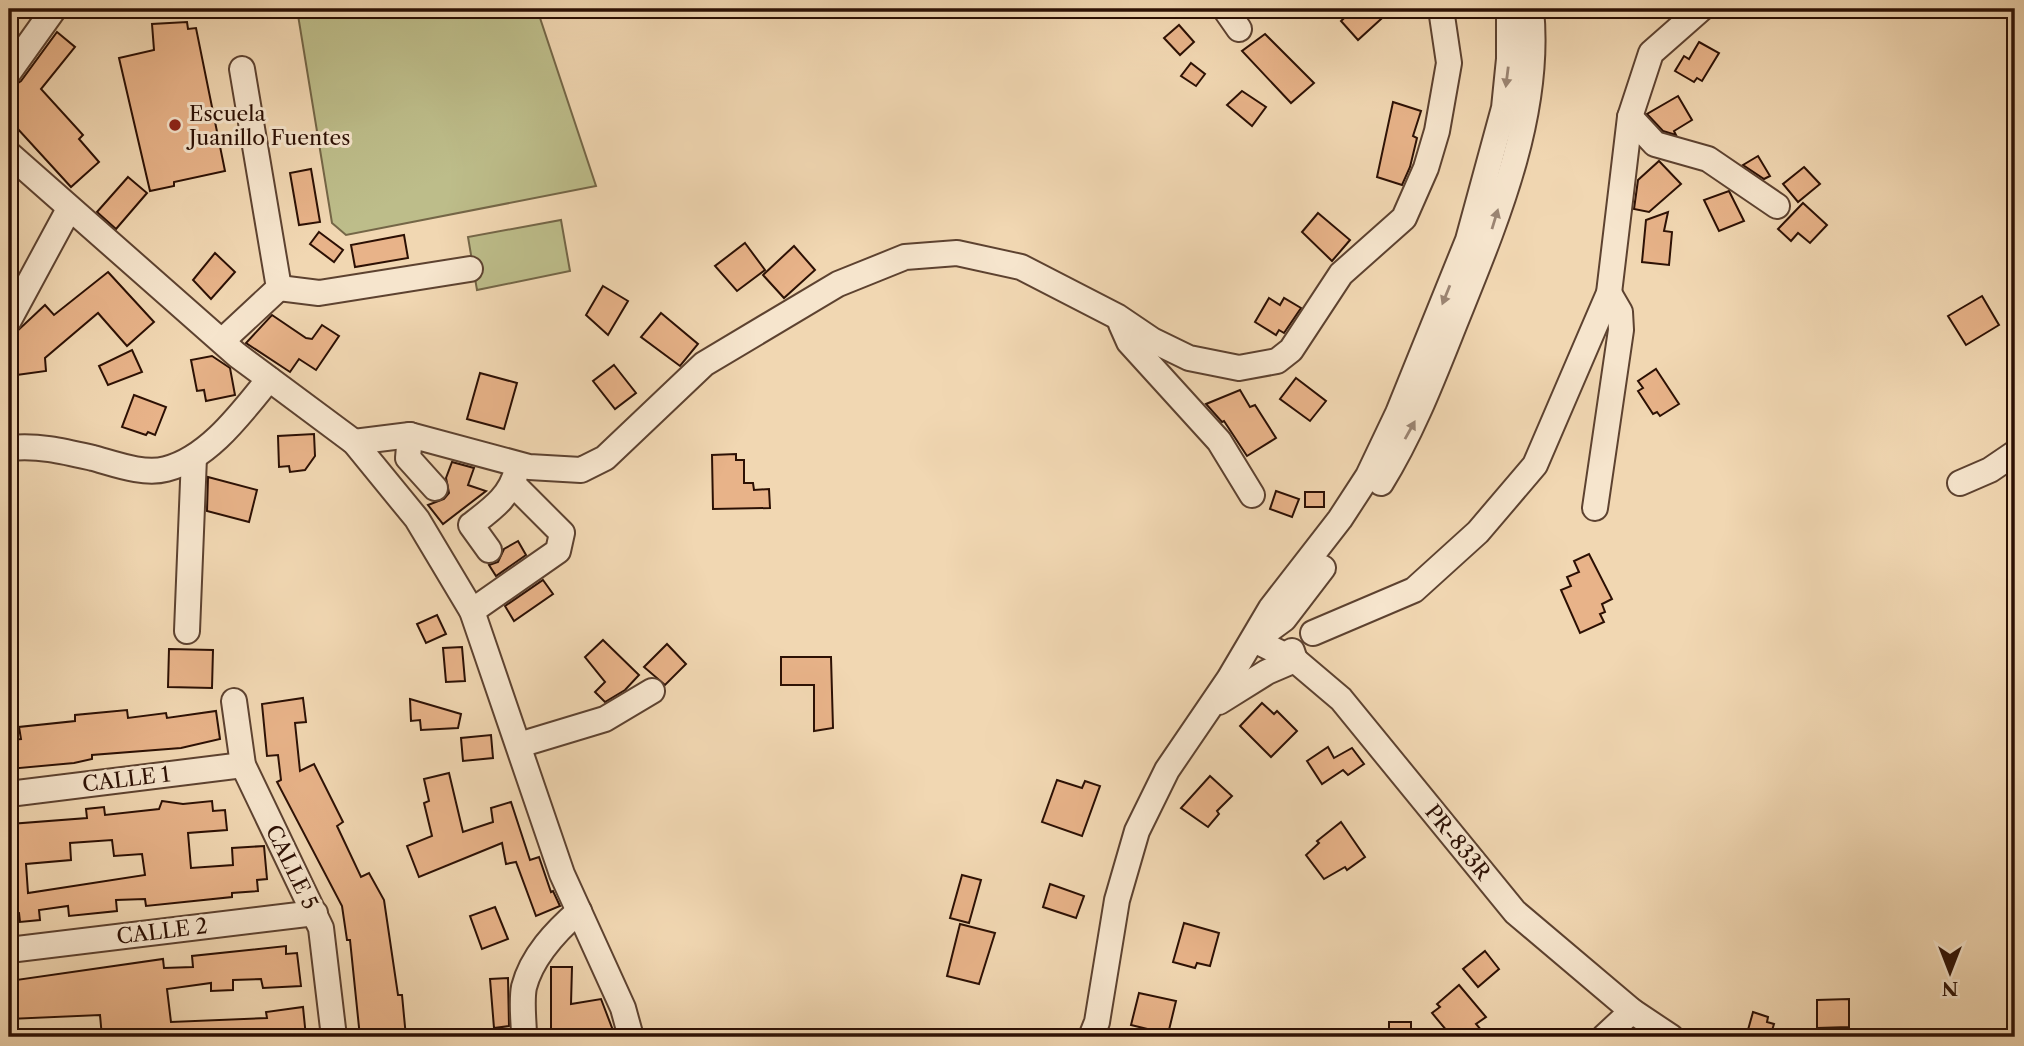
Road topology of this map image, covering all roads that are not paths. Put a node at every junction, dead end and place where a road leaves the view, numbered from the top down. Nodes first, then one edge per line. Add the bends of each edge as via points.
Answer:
1 (54, 9) edge
2 (1225, 9) edge
3 (1441, 9) edge
4 (1509, 9) edge
5 (1531, 9) edge
6 (1701, 9) edge
7 (1240, 29) dead end
8 (242, 69) dead end
9 (9, 72) edge
10 (1630, 117) junction
11 (9, 154) edge
12 (1777, 206) dead end
13 (69, 209) junction
14 (470, 269) dead end
15 (279, 288) junction
16 (1609, 293) junction
17 (1118, 317) junction
18 (9, 320) edge
19 (222, 341) junction
20 (269, 379) junction
21 (410, 435) junction
22 (354, 442) junction
23 (9, 448) edge
24 (2015, 453) edge
25 (194, 457) junction
26 (515, 474) junction
27 (1960, 483) dead end
28 (435, 488) dead end
29 (1252, 495) dead end
30 (1595, 508) dead end
31 (489, 550) dead end
32 (472, 611) junction
33 (1284, 619) junction
34 (187, 631) dead end
35 (1313, 633) dead end
36 (1254, 640) junction
37 (1295, 660) junction
38 (652, 691) dead end
39 (234, 701) dead end
40 (1210, 708) junction
41 (519, 745) junction
42 (243, 765) junction
43 (9, 794) edge
44 (579, 911) junction
45 (315, 913) junction
46 (9, 950) edge
47 (1632, 1011) junction
48 (1096, 1032) edge
49 (334, 1037) edge
50 (524, 1037) edge
51 (631, 1037) edge
52 (1604, 1037) edge
53 (1671, 1037) edge

1 - 9 street
2 - 7 street
3 - 17 street via 1449,63 1426,168 1404,218 1341,274 1291,350 1277,361 1239,368 1189,358
4 -> 36 street via 1510,59 1504,108 1463,252 1398,413 1368,476 1271,608
33 -> 5 street via 1357,524 1417,419 1488,241 1526,112 1532,63
6 - 10 street via 1651,53
8 - 15 street
10 - 12 street via 1655,144 1708,159
10 - 16 street
11 - 13 street
13 - 18 street
13 - 19 street
14 - 15 street via 319,293
15 - 19 street
16 - 30 street via 1620,312 1621,330
16 - 35 street via 1535,465 1478,532 1414,590
17 - 26 street via 1021,267 957,253 905,257 838,284 704,364 605,458 581,470
17 - 29 street via 1129,342 1219,440
19 - 20 street
20 - 22 street
20 - 25 street via 237,418
21 - 22 street
21 - 26 street
21 - 28 street via 408,458
22 - 32 street via 417,519
23 - 25 street via 38,445 140,470 165,470
24 - 27 street
25 - 34 street
26 - 31 street via 500,502 471,525
26 - 32 street via 562,533 558,551
32 - 41 street
33 - 36 street
33 - 37 street
36 - 37 street, PR-833R / PR-833R
36 - 40 street
37 - 40 street
37 - 47 street, PR-833R / PR-833R via 1341,699 1515,912
38 - 41 street via 605,719
39 - 42 street, CALLE 5
40 - 48 street via 1167,770 1137,831 1117,900
41 - 44 street
42 - 43 street, CALLE 1
42 - 45 street, CALLE 5
44 - 50 street via 557,930 524,988
44 - 51 street via 623,1008
45 - 46 street, CALLE 2
45 - 49 street, CALLE 5 via 323,939
47 - 52 street
47 - 53 street, PR-833R / PR-833R

